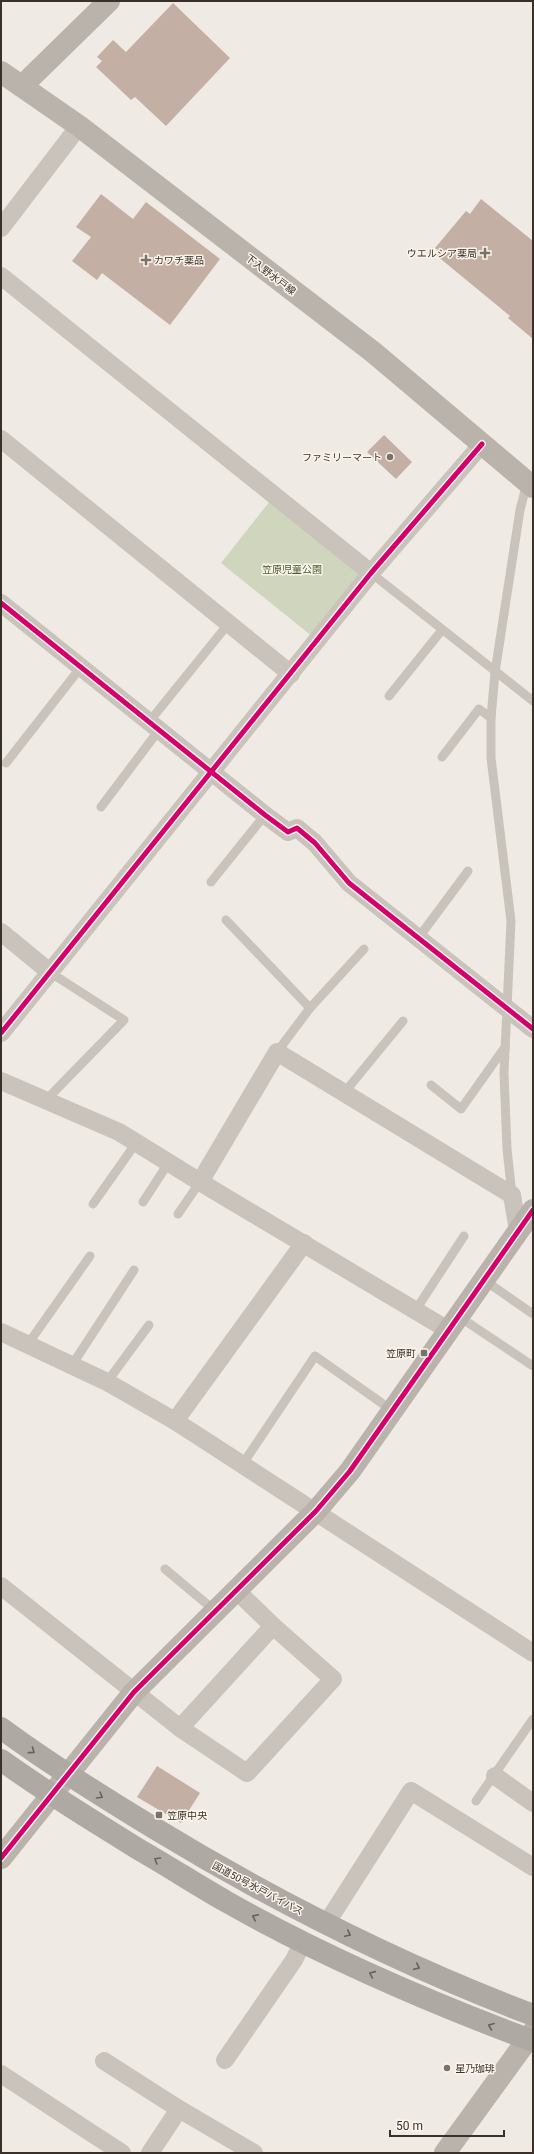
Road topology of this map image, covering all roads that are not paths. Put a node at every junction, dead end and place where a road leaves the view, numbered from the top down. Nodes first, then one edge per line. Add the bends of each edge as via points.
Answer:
1 (109, 1) edge
2 (1, 72) edge
3 (22, 86) junction
4 (79, 126) junction
5 (1, 228) edge
6 (1, 276) edge
7 (1, 439) edge
8 (482, 444) junction
9 (530, 485) edge
10 (371, 573) junction
11 (1, 603) edge
12 (229, 623) junction
13 (442, 630) junction
14 (81, 667) junction
15 (495, 672) junction
16 (291, 674) junction
17 (389, 696) dead end
18 (533, 701) edge
19 (491, 718) junction
20 (154, 726) junction
21 (442, 757) dead end
22 (6, 763) dead end
23 (212, 773) junction
24 (101, 807) dead end
25 (265, 815) junction
26 (468, 871) dead end
27 (211, 882) dead end
28 (226, 920) dead end
29 (1, 932) edge
30 (419, 937) junction
31 (364, 949) dead end
32 (51, 973) junction
33 (507, 1006) junction
34 (310, 1008) junction
35 (403, 1021) dead end
36 (533, 1029) edge
37 (1, 1033) edge
38 (505, 1047) junction
39 (276, 1052) junction
40 (1, 1081) edge
41 (431, 1085) dead end
42 (344, 1093) junction
43 (47, 1100) junction
44 (136, 1143) junction
45 (169, 1162) junction
46 (200, 1182) junction
47 (512, 1195) junction
48 (143, 1202) dead end
49 (93, 1204) dead end
50 (533, 1210) edge
51 (178, 1214) dead end
52 (518, 1231) junction
53 (464, 1236) dead end
54 (304, 1243) junction
55 (90, 1256) dead end
56 (134, 1270) dead end
57 (484, 1280) junction
58 (415, 1310) junction
59 (533, 1314) edge
60 (453, 1323) junction
61 (149, 1325) dead end
62 (1, 1332) edge
63 (28, 1344) junction
64 (72, 1365) junction
65 (533, 1366) edge
66 (107, 1382) junction
67 (393, 1410) junction
68 (175, 1421) junction
69 (242, 1465) junction
70 (316, 1510) junction
71 (165, 1569) dead end
72 (1, 1586) edge
73 (236, 1590) junction
74 (214, 1610) junction
75 (272, 1626) junction
76 (531, 1647) edge
77 (134, 1692) junction
78 (533, 1719) edge
79 (1, 1728) edge
80 (180, 1728) junction
81 (1, 1760) edge
82 (67, 1775) junction
83 (494, 1776) junction
84 (51, 1796) junction
85 (476, 1801) dead end
86 (533, 1803) edge
87 (1, 1858) edge
88 (533, 1867) edge
89 (326, 1924) junction
90 (303, 1942) junction
91 (533, 2015) edge
92 (531, 2038) edge
93 (225, 2060) dead end
94 (104, 2061) dead end
95 (1, 2074) edge
96 (179, 2109) junction
97 (122, 2153) edge
98 (150, 2153) edge
99 (254, 2153) edge
100 (445, 2153) edge

1 - 3 street
2 - 3 street, 下入野水戸線
3 - 4 street, 下入野水戸線
4 - 5 street
4 - 8 street, 下入野水戸線 via 373,352
6 - 10 street
7 - 12 street
8 - 9 street, 下入野水戸線
8 - 10 street
9 - 15 lane via 520,510
10 - 13 lane
10 - 16 street
11 - 14 street
12 - 16 street
12 - 20 lane
13 - 15 lane
13 - 17 lane
14 - 20 street
14 - 22 lane
15 - 18 lane
15 - 19 lane
16 - 23 street
19 - 21 lane via 479,709
19 - 33 lane via 491,758 511,921
20 - 23 street
20 - 24 lane
23 - 25 street
23 - 32 street
25 - 27 lane
25 - 30 street via 288,832 297,828 315,843 349,883
26 - 30 lane
28 - 34 lane
29 - 32 street
30 - 33 street
31 - 34 lane
32 - 37 street
32 - 43 lane via 124,1020
33 - 36 street
33 - 38 lane
34 - 39 lane
35 - 42 lane
38 - 41 lane via 461,1109
38 - 47 lane via 507,1149
39 - 42 street
39 - 46 street
40 - 43 street
42 - 47 street
43 - 44 street via 119,1132
44 - 45 street
44 - 49 lane
45 - 46 street
45 - 48 lane
46 - 51 lane
46 - 54 street
47 - 52 street
50 - 52 street
52 - 57 street
53 - 58 lane
54 - 58 street
54 - 68 street
55 - 63 lane
56 - 64 lane
57 - 59 lane
57 - 60 street
58 - 60 street
60 - 65 lane
60 - 67 street
61 - 66 lane
62 - 63 street
63 - 64 street
64 - 66 street
66 - 68 street
67 - 69 lane via 315,1356
67 - 70 street via 350,1471
68 - 69 street
69 - 70 street
70 - 73 street
70 - 76 street via 469,1613
71 - 74 lane
72 - 77 street
73 - 74 street
73 - 75 street
74 - 77 street
75 - 80 street
75 - 80 street via 333,1679 247,1773
77 - 80 street
77 - 82 street
78 - 83 lane
79 -> 82 highway, 国道50号水戸バイパス
81 - 84 highway
82 - 84 street
82 -> 89 highway, 国道50号水戸バイパス via 202,1858
83 - 85 lane
83 - 86 street
84 - 87 street
90 -> 84 highway via 227,1902
88 - 89 street via 411,1791
89 -> 91 highway, 国道50号水戸バイパス via 442,1978
92 -> 90 highway via 495,2028
90 - 93 street via 294,1960
92 - 100 street
94 - 96 street
95 - 97 street
96 - 98 street
96 - 99 street

